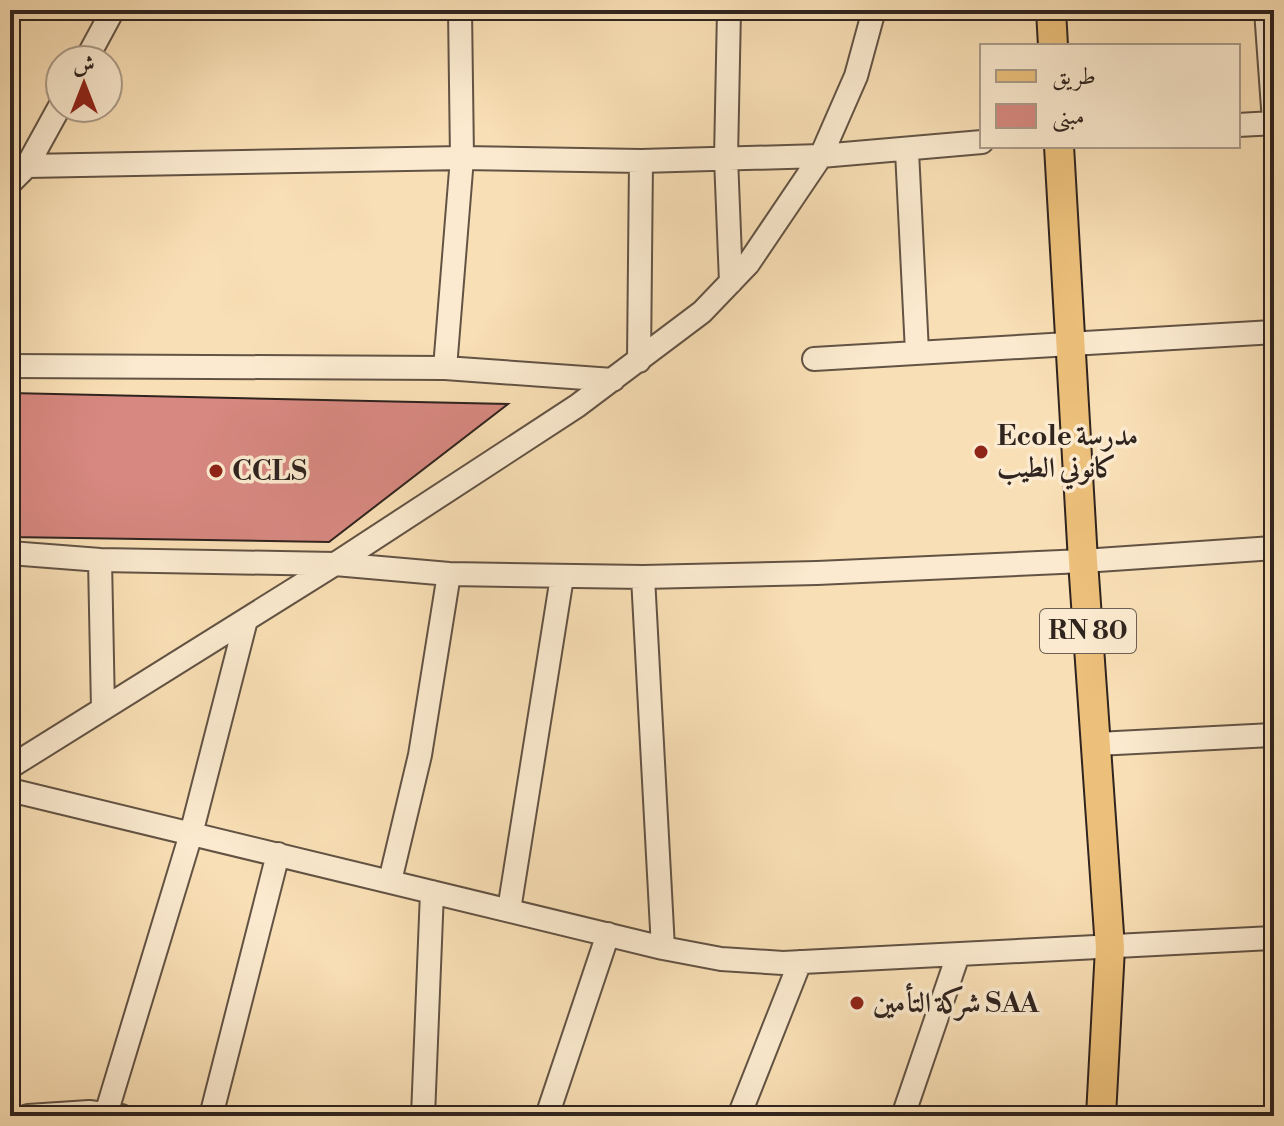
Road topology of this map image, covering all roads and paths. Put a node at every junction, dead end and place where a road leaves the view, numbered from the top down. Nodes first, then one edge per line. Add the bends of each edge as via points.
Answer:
1 (113, 10) edge
2 (460, 10) edge
3 (729, 10) edge
4 (874, 10) edge
5 (1051, 10) edge
6 (1266, 10) edge
7 (95, 44) edge
8 (1053, 44) edge
9 (1274, 122) edge
10 (48, 124) edge
11 (1240, 125) edge
12 (980, 142) edge
13 (1059, 148) edge
14 (907, 151) junction
15 (821, 156) junction
16 (462, 158) junction
17 (726, 158) junction
18 (641, 161) junction
19 (19, 166) edge
20 (10, 183) edge
21 (731, 282) junction
22 (1274, 332) edge
23 (1070, 342) junction
24 (917, 352) junction
25 (814, 359) dead end
26 (639, 361) junction
27 (10, 366) edge
28 (445, 368) junction
29 (613, 380) junction
30 (1274, 548) edge
31 (10, 553) edge
32 (100, 560) junction
33 (1083, 561) junction
34 (335, 564) junction
35 (449, 574) junction
36 (562, 577) junction
37 (643, 577) junction
38 (246, 620) junction
39 (103, 709) junction
40 (1274, 735) edge
41 (1097, 744) junction
42 (10, 767) edge
43 (10, 790) edge
44 (191, 834) junction
45 (278, 854) junction
46 (390, 881) junction
47 (432, 892) junction
48 (509, 910) junction
49 (608, 934) junction
50 (1274, 938) edge
51 (663, 948) junction
52 (1110, 948) junction
53 (958, 955) junction
54 (800, 962) junction
55 (113, 1115) edge
56 (28, 1116) edge
57 (211, 1116) edge
58 (423, 1116) edge
59 (547, 1116) edge
60 (739, 1116) edge
61 (903, 1116) edge
62 (1101, 1116) edge

1 - 7 street
2 - 16 street
3 - 17 street
4 - 15 street via 856,76
5 - 8 main road
6 - 9 street
9 - 11 street
10 - 19 street
12 - 14 street
13 - 23 main road, RN 80
14 - 15 street
14 - 24 street
15 - 17 street
15 - 21 street
16 - 18 street
16 - 19 street
16 - 28 street
17 - 18 street
17 - 21 street
18 - 26 street
19 - 20 street
21 - 26 street
22 - 23 street
23 - 24 street
23 - 33 main road, RN 80
24 - 25 street
26 - 29 street
27 - 28 street
28 - 29 street
29 - 34 street
30 - 33 street
31 - 32 street
32 - 34 street
32 - 39 street
33 - 37 street
33 - 41 main road, RN 80
34 - 35 street
34 - 38 street
35 - 36 street
35 - 46 street via 420,755
36 - 37 street
36 - 48 street
37 - 51 street
38 - 39 street
38 - 44 street
39 - 42 street
40 - 41 street
41 - 52 main road, RN 80
43 - 44 street
44 - 45 street
44 - 55 street
45 - 46 street
45 - 57 street
46 - 47 street
47 - 48 street
47 - 58 street
48 - 49 street
49 - 51 street
49 - 59 street
50 - 52 street
51 - 54 street via 721,959
52 - 53 street
52 - 62 main road, RN 80
53 - 54 street
53 - 61 street
54 - 60 street
55 - 56 street

